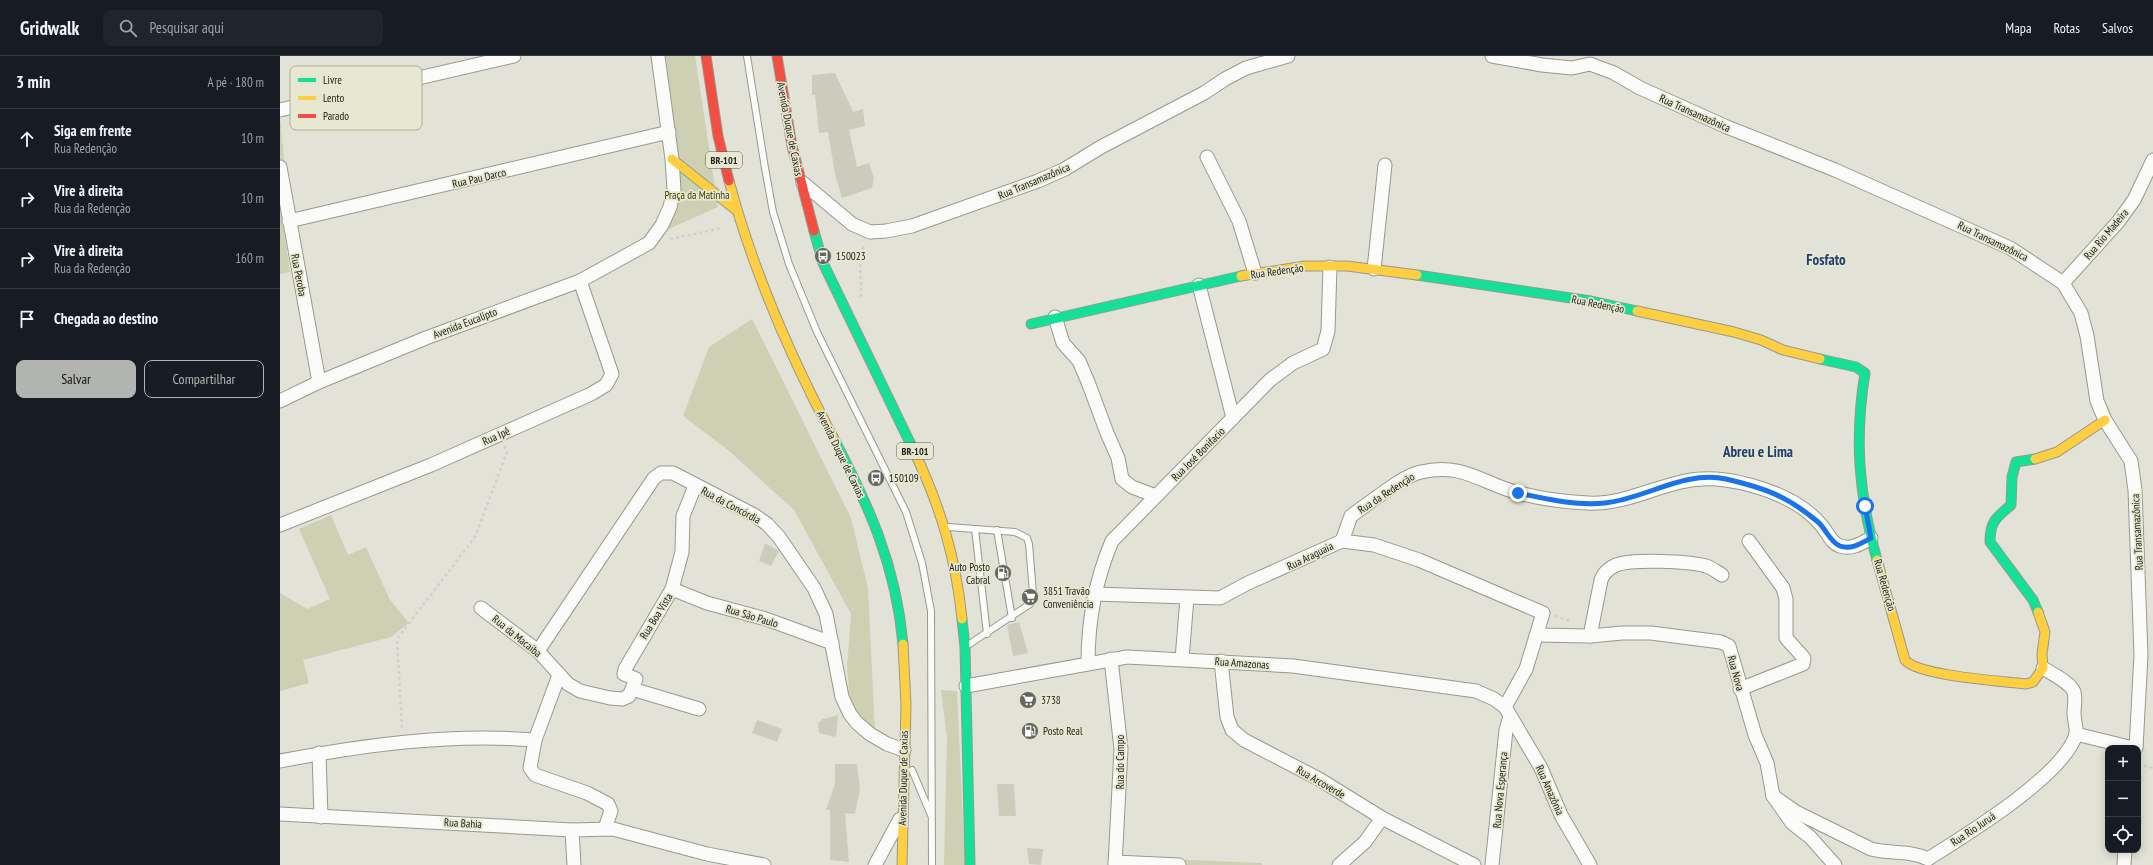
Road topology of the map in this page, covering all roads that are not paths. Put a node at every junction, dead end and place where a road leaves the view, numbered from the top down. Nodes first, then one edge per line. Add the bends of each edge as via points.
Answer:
1 (514, 56) edge
2 (658, 56) edge
3 (706, 56) edge
4 (747, 56) edge
5 (777, 56) edge
6 (1288, 56) edge
7 (1492, 56) edge
8 (1591, 60) edge
9 (422, 77) edge
10 (290, 108) edge
11 (280, 110) edge
12 (669, 132) junction
13 (1207, 157) dead end
14 (672, 158) junction
15 (2153, 160) edge
16 (1385, 165) dead end
17 (280, 167) edge
18 (800, 181) junction
19 (2148, 184) edge
20 (736, 210) junction
21 (289, 221) junction
22 (1330, 267) junction
23 (1374, 269) junction
24 (1255, 273) junction
25 (580, 281) junction
26 (2063, 283) junction
27 (1199, 285) junction
28 (1055, 317) junction
29 (1031, 324) dead end
30 (319, 382) junction
31 (280, 401) edge
32 (1233, 418) junction
33 (2105, 420) junction
34 (695, 486) junction
35 (1156, 496) junction
36 (280, 525) edge
37 (944, 527) junction
38 (975, 529) junction
39 (997, 530) junction
40 (1871, 538) junction
41 (1342, 541) junction
42 (1749, 541) dead end
43 (1722, 576) dead end
44 (672, 589) junction
45 (1093, 594) junction
46 (1187, 598) junction
47 (481, 608) dead end
48 (1543, 613) joint
49 (1012, 618) junction
50 (1591, 632) junction
51 (986, 634) junction
52 (1537, 635) junction
53 (832, 643) junction
54 (965, 647) junction
55 (538, 651) junction
56 (1111, 659) junction
57 (1182, 659) junction
58 (1221, 661) junction
59 (1088, 663) junction
60 (2043, 668) junction
61 (559, 675) junction
62 (966, 686) junction
63 (632, 688) junction
64 (1740, 688) junction
65 (699, 709) dead end
66 (1507, 711) junction
67 (2076, 734) junction
68 (536, 740) junction
69 (2122, 745) edge
70 (2134, 745) edge
71 (904, 750) junction
72 (319, 753) junction
73 (280, 761) edge
74 (1773, 796) junction
75 (280, 814) edge
76 (902, 814) junction
77 (321, 817) junction
78 (1382, 818) junction
79 (933, 820) junction
80 (605, 828) junction
81 (572, 830) junction
82 (2125, 853) edge
83 (1931, 862) edge
84 (1115, 864) edge
85 (574, 865) edge
86 (764, 865) edge
87 (875, 865) edge
88 (902, 865) edge
89 (932, 865) edge
90 (970, 865) edge
91 (1179, 865) edge
92 (1339, 865) edge
93 (1474, 865) edge
94 (1492, 865) edge
95 (1590, 865) edge
96 (1835, 865) edge
97 (2124, 865) edge

1 - 9 street
2 - 12 street, Avenida Eucalipto
3 - 20 main road, Avenida Duque de Caxias / BR-101 via 719,139
4 - 79 lane via 765,168 789,264 817,332 906,512 922,563 931,611
5 - 18 main road, Avenida Duque de Caxias / BR-101
6 - 18 street, Rua Transamazônica via 1246,68 1059,172 912,226 870,232 852,224
7 - 8 street, Rua Transamazônica via 1542,66 1572,68
8 - 26 street, Rua Transamazônica via 1640,88 1727,127 1835,170 2010,248
10 - 11 street
12 - 14 street, Avenida Eucalipto
12 - 21 street, Rua Pau Darco
13 - 24 street via 1239,221
14 - 20 main road
14 - 25 street, Avenida Eucalipto via 674,190 670,207 649,244
15 - 19 street, Rua Rio Madeira
16 - 23 street
17 - 21 street, Rua Peroba
18 - 37 main road, Avenida Duque de Caxias / BR-101 via 823,263 928,480
19 - 26 street, Rua Rio Madeira
20 - 71 main road, Avenida Duque de Caxias / BR-101 via 752,262 793,358 869,510 884,548 892,577 903,644
21 - 30 street, Rua Peroba
22 - 23 main road, Rua Redenção
22 - 24 main road, Rua Redenção via 1305,266
22 - 32 street, Rua José Bonifacio via 1328,332 1325,345 1319,352 1293,363 1270,380
23 - 40 main road, Rua Redenção via 1591,301 1734,332 1783,350 1861,369 1865,379 1859,411 1859,458 1862,492
24 - 27 main road, Rua Redenção
25 - 30 street, Avenida Eucalipto via 448,329
25 - 36 street, Rua Ipê via 612,374 609,382 591,394 431,465
26 - 33 street, Rua Transamazônica via 2081,313 2097,401
27 - 28 main road, Rua Redenção
27 - 32 street
28 - 29 main road, Rua Redenção
28 - 35 street via 1063,343 1078,361 1088,382 1118,458 1122,479 1132,487
30 - 31 street, Avenida Eucalipto
32 - 35 street, Rua José Bonifacio
33 - 60 main road via 2057,452 2038,459 2016,462 2012,477 2011,505 1994,519 1991,525 1990,542 2033,600 2040,616 2046,636 2042,646
33 - 70 street, Rua Transamazônica via 2131,461 2135,490 2141,655
34 - 44 street, Rua Boa Vista via 683,516 682,552
34 - 53 street, Rua da Concórdia via 754,515 779,536 814,588 826,614
34 - 55 street, Rua da Concórdia via 673,473 661,473 654,478
35 - 45 street, Rua José Bonifacio via 1112,541
37 - 38 lane
37 - 54 main road, Avenida Duque de Caxias / BR-101 via 960,597
38 - 39 lane
38 - 51 lane
39 - 49 lane
39 - 49 lane via 1024,534 1029,544 1032,600 1026,609
40 - 41 street, Rua da Redenção via 1852,547 1839,546 1822,526 1788,499 1757,487 1724,479 1682,481 1618,501 1590,503 1518,493 1470,473 1440,470 1420,472 1359,510 1351,516
40 - 60 main road, Rua Redenção via 1908,665 1942,674 2026,684 2033,682
41 - 46 street, Rua Araguaia via 1220,598
41 - 48 street, Rua Araguaia via 1374,545 1419,560
42 - 64 street via 1783,588 1786,599 1786,638 1804,658 1803,664
43 - 50 street via 1712,569 1692,563 1638,562 1616,565 1604,573 1601,580
44 - 53 street, Rua São Paulo
44 - 63 street, Rua Boa Vista via 625,669 624,674 636,679
45 - 46 street, Rua Araguaia
45 - 59 street, Rua José Bonifacio
46 - 57 street
47 - 55 street, Rua da Macaiba
48 - 52 street, Rua Nova Esperança
49 - 51 lane
50 - 52 street, Rua Nova
50 - 64 street, Rua Nova via 1651,633 1724,643 1728,646
51 - 54 lane
52 - 66 street, Rua Nova Esperança via 1526,669
53 - 71 street, Rua da Concórdia via 842,697 850,714 870,734
54 - 62 main road, Avenida Duque de Caxias / BR-101
55 - 61 street, Rua da Macaiba
56 - 57 street, Rua Amazonas
56 - 59 street, Rua Amazonas
56 - 84 street, Rua do Campo via 1121,749
57 - 58 street, Rua Amazonas
58 - 66 street, Rua Amazonas via 1293,666 1476,691 1494,699
58 - 78 street, Rua Arcoverde via 1227,717 1232,730 1244,740 1319,779
59 - 62 street, Rua Amazonas
60 - 67 street via 2075,693
61 - 63 street, Rua da Macaiba via 580,691 610,698 626,698
61 - 68 street
62 - 90 main road, Avenida Duque de Caxias / BR-101
63 - 65 street
64 - 74 street, Rua Nova via 1755,735 1765,756
66 - 94 street, Rua Nova Esperança
66 - 95 street, Rua Amazônia via 1541,768 1561,816
67 - 69 street
67 - 83 street, Rua Rio Juruá via 2056,765 2036,784
68 - 72 street via 467,738 403,742
68 - 80 street via 530,762 532,772 608,804 611,811
71 - 76 main road, Avenida Duque de Caxias / BR-101
71 - 79 lane
72 - 73 street
72 - 77 street
74 - 83 street, Rua Rio Juruá via 1796,812 1871,849 1881,852 1908,852
74 - 96 street, Rua Nova via 1792,823 1810,837
75 - 77 street, Rua Bahia
76 - 87 street
76 - 88 main road, Avenida Duque de Caxias / BR-101
77 - 81 street, Rua Bahia
78 - 92 street via 1370,837
78 - 93 street, Rua Arcoverde
79 - 89 lane
80 - 81 street, Rua Bahia
80 - 86 street, Rua Bahia via 707,854
81 - 85 street
82 - 97 street
84 - 91 street

